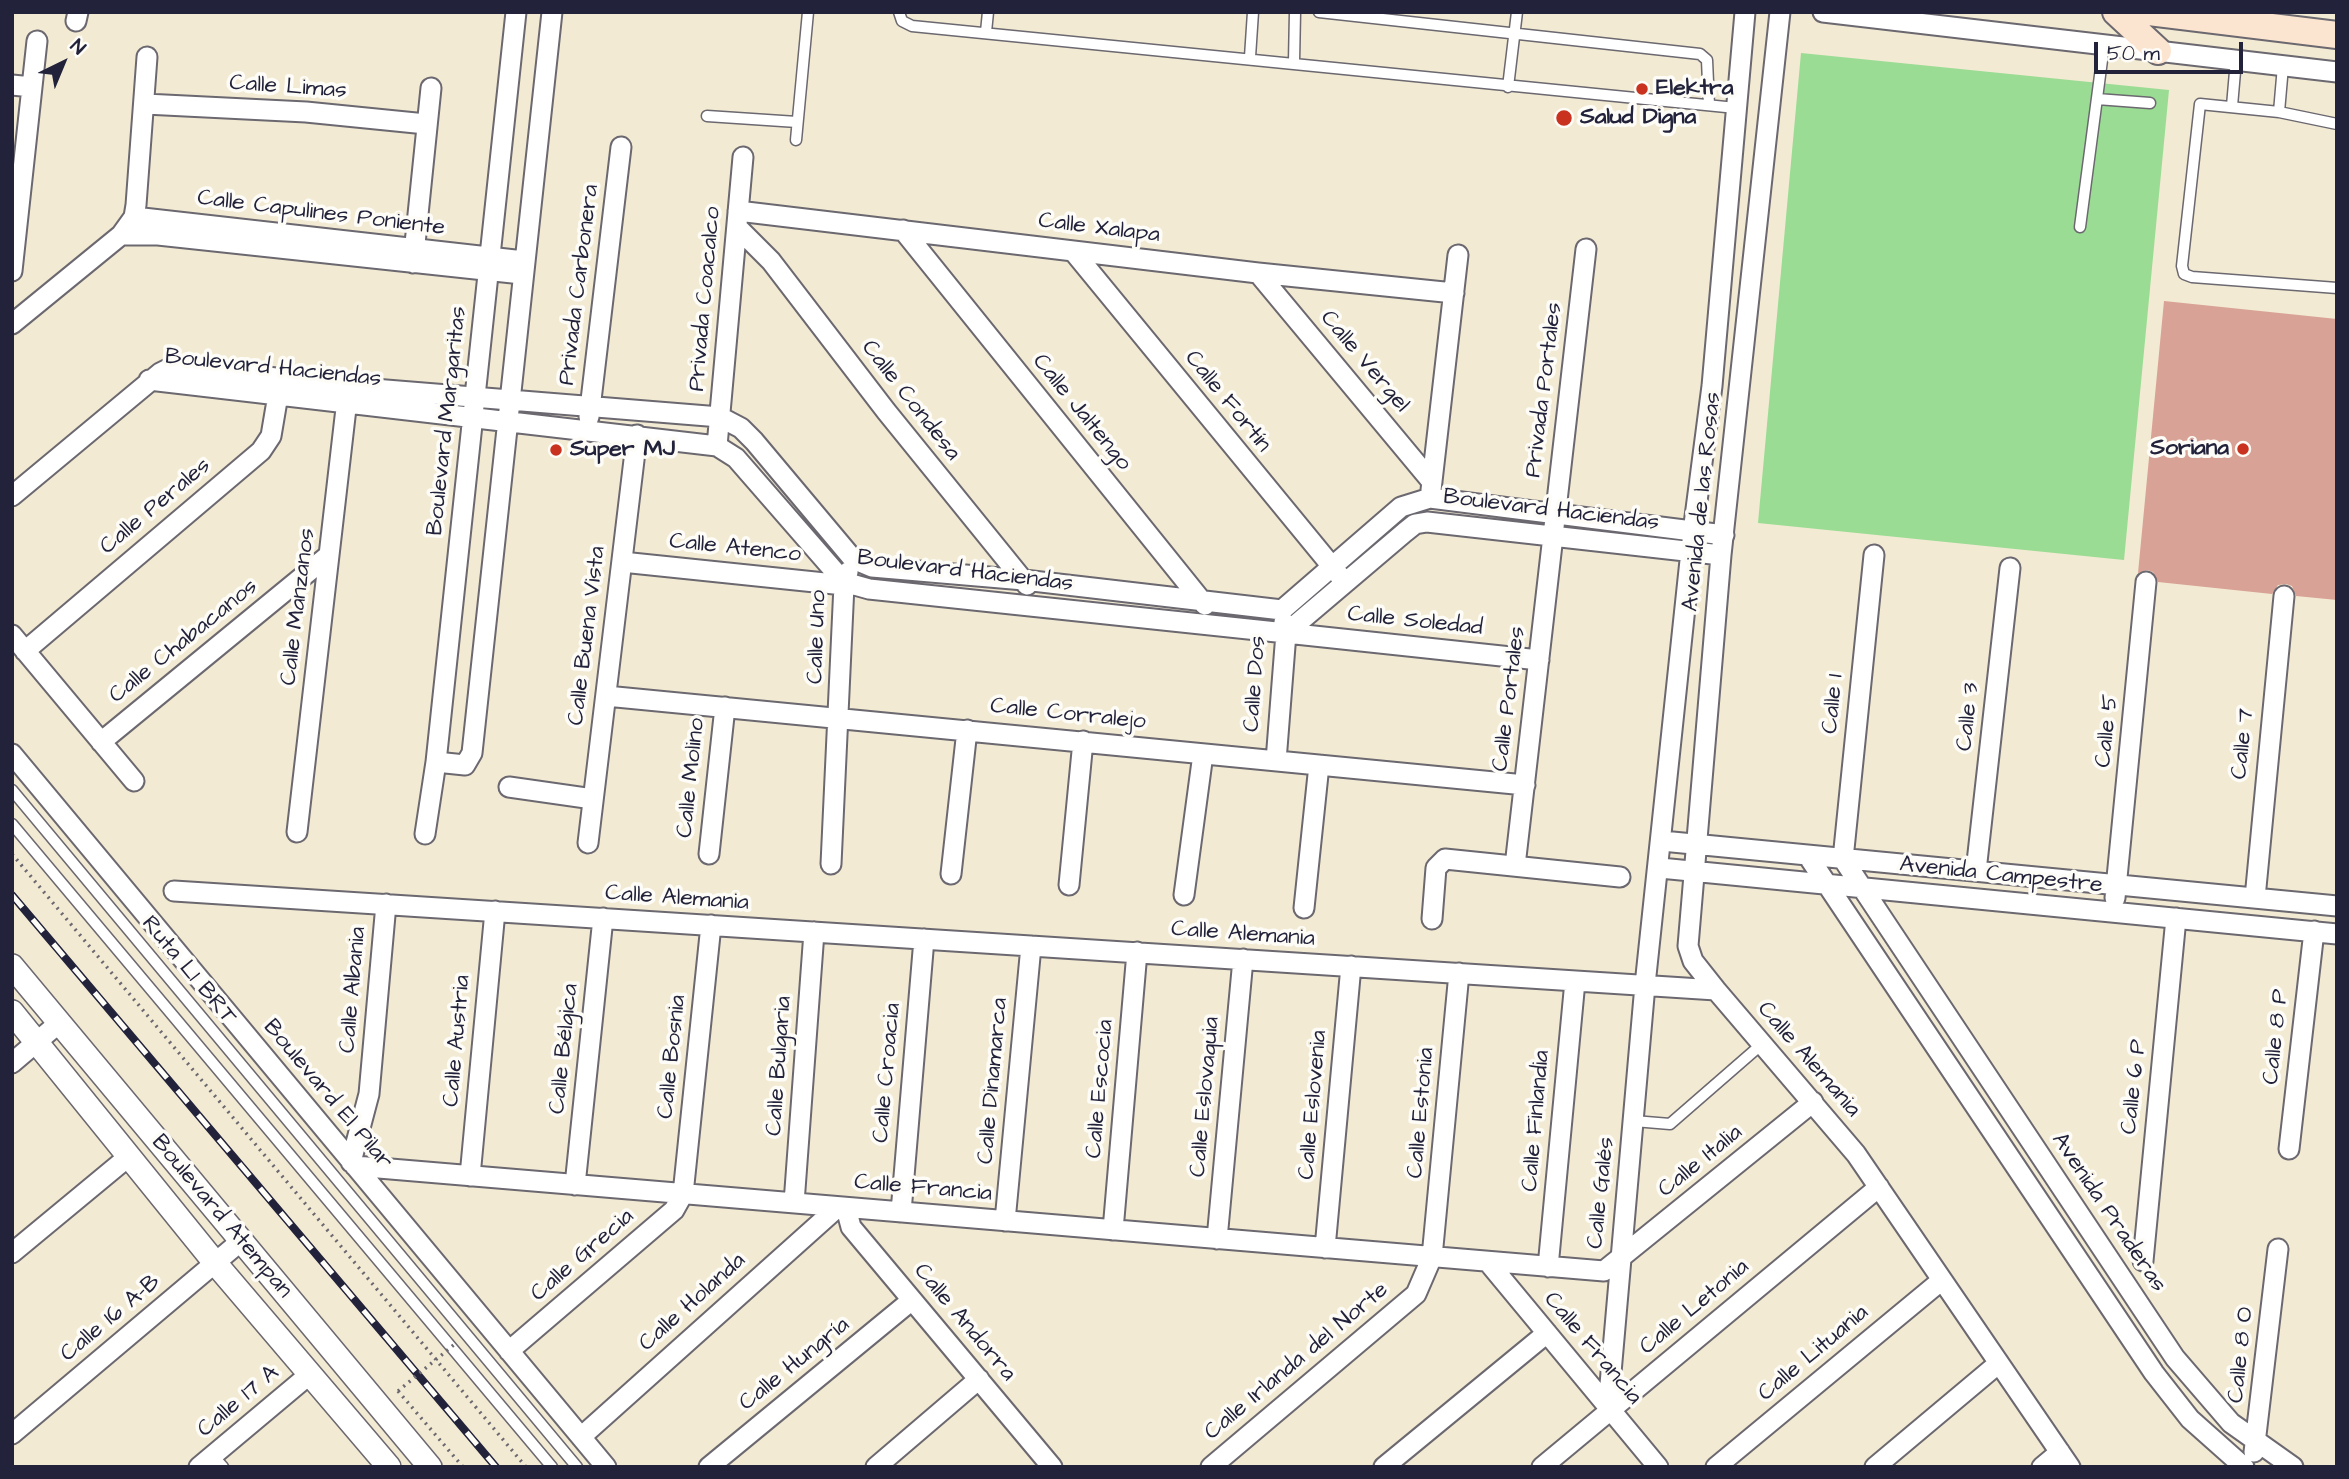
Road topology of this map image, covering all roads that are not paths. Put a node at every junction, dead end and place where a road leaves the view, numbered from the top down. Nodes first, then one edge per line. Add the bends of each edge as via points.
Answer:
1 (516, 12) edge
2 (552, 12) edge
3 (808, 12) edge
4 (899, 12) edge
5 (988, 12) edge
6 (1252, 12) edge
7 (1295, 12) edge
8 (1319, 12) edge
9 (1517, 12) edge
10 (1745, 12) edge
11 (1780, 12) edge
12 (1823, 12) edge
13 (2116, 12) edge
14 (2150, 12) edge
15 (986, 32) junction
16 (1514, 32) junction
17 (2337, 35) edge
18 (37, 41) dead end
19 (2104, 45) junction
20 (2158, 51) junction
21 (146, 57) dead end
22 (1250, 57) junction
23 (2236, 60) junction
24 (1294, 62) junction
25 (2283, 65) junction
26 (2337, 72) edge
27 (22, 86) edge
28 (1508, 87) junction
29 (430, 88) dead end
30 (2097, 99) junction
31 (2150, 103) dead end
32 (145, 104) junction
33 (1709, 105) junction
34 (2232, 106) junction
35 (1736, 108) junction
36 (2279, 113) junction
37 (707, 116) dead end
38 (797, 122) junction
39 (2337, 122) edge
40 (426, 124) junction
41 (796, 140) dead end
42 (621, 147) dead end
43 (743, 157) dead end
44 (134, 217) junction
45 (738, 219) junction
46 (2080, 227) dead end
47 (903, 230) junction
48 (121, 235) junction
49 (1586, 249) dead end
50 (1073, 251) junction
51 (1458, 255) dead end
52 (414, 257) junction
53 (490, 264) junction
54 (523, 268) junction
55 (12, 271) edge
56 (1258, 273) junction
57 (2337, 288) edge
58 (1454, 293) junction
59 (12, 324) edge
60 (280, 387) junction
61 (348, 394) junction
62 (475, 395) junction
63 (509, 398) junction
64 (591, 405) junction
65 (473, 415) junction
66 (720, 417) junction
67 (506, 419) junction
68 (588, 429) junction
69 (637, 435) junction
70 (717, 446) junction
71 (1431, 490) junction
72 (12, 496) edge
73 (1556, 514) junction
74 (1427, 522) junction
75 (1693, 532) junction
76 (1553, 536) junction
77 (1722, 545) junction
78 (1692, 552) junction
79 (329, 555) junction
80 (1874, 555) dead end
81 (853, 559) junction
82 (622, 562) junction
83 (2010, 568) dead end
84 (1338, 574) junction
85 (1024, 580) junction
86 (2146, 582) dead end
87 (844, 584) junction
88 (2284, 596) dead end
89 (1200, 600) junction
90 (1042, 607) junction
91 (1282, 611) junction
92 (1222, 626) junction
93 (1286, 634) junction
94 (12, 635) edge
95 (25, 650) junction
96 (1539, 660) junction
97 (606, 696) junction
98 (725, 707) junction
99 (840, 718) junction
100 (967, 730) junction
101 (1083, 741) junction
102 (101, 742) junction
103 (12, 754) edge
104 (1203, 754) junction
105 (1276, 761) junction
106 (436, 762) junction
107 (1319, 765) junction
108 (134, 781) dead end
109 (1524, 785) junction
110 (509, 787) dead end
111 (12, 790) edge
112 (593, 799) junction
113 (12, 824) edge
114 (297, 832) dead end
115 (425, 834) dead end
116 (1662, 841) junction
117 (588, 843) dead end
118 (1697, 845) junction
119 (709, 854) dead end
120 (1808, 856) junction
121 (1843, 859) junction
122 (831, 864) dead end
123 (1515, 866) junction
124 (1660, 868) junction
125 (1694, 871) junction
126 (1976, 872) junction
127 (951, 874) dead end
128 (1620, 877) dead end
129 (1828, 884) junction
130 (1069, 885) dead end
131 (2117, 885) junction
132 (1864, 887) junction
133 (174, 891) dead end
134 (1184, 895) dead end
135 (2255, 898) junction
136 (386, 904) junction
137 (2337, 906) edge
138 (1304, 908) dead end
139 (495, 911) junction
140 (2114, 912) junction
141 (603, 918) junction
142 (2176, 918) junction
143 (1432, 919) dead end
144 (711, 925) junction
145 (2314, 931) junction
146 (814, 932) junction
147 (2337, 934) edge
148 (924, 939) junction
149 (1031, 946) junction
150 (1137, 953) junction
151 (1243, 959) junction
152 (1910, 960) junction
153 (12, 966) edge
154 (1351, 967) junction
155 (1460, 973) junction
156 (1886, 974) junction
157 (1575, 981) junction
158 (1645, 985) junction
159 (1716, 990) junction
160 (12, 1012) edge
161 (59, 1023) junction
162 (38, 1042) junction
163 (1762, 1044) junction
164 (12, 1063) edge
165 (1813, 1102) junction
166 (1634, 1121) junction
167 (2289, 1149) dead end
168 (128, 1157) junction
169 (353, 1164) junction
170 (470, 1176) junction
171 (575, 1185) junction
172 (1879, 1187) junction
173 (683, 1194) junction
174 (794, 1203) junction
175 (842, 1207) junction
176 (901, 1212) junction
177 (1005, 1221) junction
178 (1113, 1230) junction
179 (1217, 1239) junction
180 (241, 1241) junction
181 (1325, 1248) junction
182 (2278, 1249) dead end
183 (12, 1253) edge
184 (1432, 1257) junction
185 (1619, 1259) junction
186 (2143, 1261) dead end
187 (1488, 1262) junction
188 (216, 1264) junction
189 (1548, 1267) junction
190 (1942, 1280) junction
191 (912, 1300) junction
192 (1547, 1334) junction
193 (509, 1351) junction
194 (1999, 1363) junction
195 (310, 1374) junction
196 (979, 1379) junction
197 (1609, 1408) junction
198 (12, 1434) edge
199 (581, 1437) junction
200 (2256, 1444) junction
201 (2065, 1459) edge
202 (211, 1463) edge
203 (1048, 1465) edge
204 (389, 1467) edge
205 (430, 1467) edge
206 (552, 1467) edge
207 (576, 1467) edge
208 (606, 1467) edge
209 (709, 1467) edge
210 (877, 1467) edge
211 (1211, 1467) edge
212 (1384, 1467) edge
213 (1542, 1467) edge
214 (1658, 1467) edge
215 (1716, 1467) edge
216 (1875, 1467) edge
217 (2042, 1467) edge
218 (2247, 1467) edge
219 (2293, 1467) edge

1 - 53 street, Boulevard Margaritas
2 - 54 street
3 - 38 lane
4 - 15 lane via 902,21 912,26
5 - 15 lane
6 - 22 lane
7 - 24 lane
8 - 16 lane
9 - 16 lane
10 - 35 street, Avenida de las Rosas
11 - 77 street, Avenida de las Rosas
12 - 19 street
13 - 20 main road
14 - 17 main road
15 - 22 lane
16 - 28 lane
16 - 33 lane via 1700,54 1707,60
18 - 27 street
19 - 20 street
19 - 30 lane
20 - 23 street
21 - 32 street
22 - 24 lane
23 - 25 street
23 - 34 lane
24 - 28 lane
25 - 26 street
25 - 36 lane
27 - 55 street
28 - 33 lane
29 - 40 street
30 - 31 lane
30 - 46 lane
32 - 40 street, Calle Limas
32 - 44 street
33 - 35 lane
34 - 36 lane
34 - 57 lane via 2205,102 2198,108 2184,274
35 - 75 street, Avenida de las Rosas via 1712,386
36 - 39 lane
37 - 38 lane
38 - 41 lane
40 - 52 street
42 - 64 street, Privada Carbonera
43 - 45 street, Privada Coacalco
44 - 48 street
44 - 52 street, Calle Capulines Poniente
45 - 47 street, Calle Xalapa
45 - 66 street, Privada Coacalco
45 - 85 street, Calle Condesa
47 - 50 street, Calle Xalapa
47 - 89 street, Calle Jaltengo
48 - 52 street, Calle Capulines Poniente
48 - 59 street
49 - 73 street, Privada Portales
50 - 56 street, Calle Xalapa
50 - 84 street, Calle Fortín
51 - 58 street
52 - 53 street, Calle Capulines Poniente
53 - 54 street, Calle Capulines Poniente
53 - 62 street, Boulevard Margaritas
54 - 63 street
56 - 58 street, Calle Xalapa
56 - 71 street, Calle Vergel
58 - 71 street
60 - 61 street, Boulevard Haciendas
60 - 72 street, Boulevard Haciendas via 149,380
60 - 95 street, Calle Perales via 271,436 261,451
61 - 62 street, Boulevard Haciendas
61 - 65 street, Boulevard Haciendas
61 - 79 street, Calle Manzanos
62 - 63 street, Boulevard Haciendas
62 - 65 street, Boulevard Margaritas
63 - 64 street, Boulevard Haciendas
63 - 67 street
64 - 66 street, Boulevard Haciendas
64 - 68 street, Privada Carbonera
65 - 67 street, Boulevard Haciendas
65 - 106 street, Boulevard Margaritas
66 - 70 street, Privada Coacalco
66 - 81 street, Boulevard Haciendas via 754,441
67 - 68 street, Boulevard Haciendas
67 - 106 street via 472,753 465,765
68 - 69 street, Boulevard Haciendas
69 - 70 street, Boulevard Haciendas
69 - 82 street, Calle Buena Vista
70 - 87 street, Boulevard Haciendas via 736,458
71 - 73 street, Boulevard Haciendas
71 - 74 street
71 - 84 street, Boulevard Haciendas via 1401,507
73 - 75 street, Boulevard Haciendas
73 - 76 street, Privada Portales
74 - 76 street, Boulevard Haciendas
74 - 84 street, Boulevard Haciendas via 1415,524
75 - 77 street, Boulevard Haciendas
75 - 78 street, Avenida de las Rosas
76 - 78 street, Boulevard Haciendas
76 - 96 street, Calle Portales
77 - 78 street, Boulevard Haciendas
77 - 118 street, Avenida de las Rosas
78 - 116 street, Avenida de las Rosas
79 - 102 street, Calle Chabacanos
79 - 114 street, Calle Manzanos
80 - 121 street, Calle 1
81 - 85 street, Boulevard Haciendas via 872,567
81 - 87 street, Calle Uno
82 - 87 street, Calle Atenco
82 - 97 street, Calle Buena Vista
83 - 126 street, Calle 3
84 - 91 street, Boulevard Haciendas
84 - 93 street, Boulevard Haciendas
85 - 89 street, Boulevard Haciendas
85 - 90 street, Calle Condesa
86 - 131 street, Calle 5
87 - 90 street, Boulevard Haciendas
87 - 99 street, Calle Uno
88 - 135 street, Calle 7
89 - 91 street, Boulevard Haciendas
89 - 92 street, Calle Jaltengo
90 - 92 street, Boulevard Haciendas
91 - 93 street, Calle Dos
92 - 93 street, Boulevard Haciendas
93 - 96 street, Calle Soledad
93 - 105 street, Calle Dos
94 - 95 street
95 - 102 street
96 - 109 street, Calle Portales
97 - 98 street, Calle Corralejo
97 - 112 street, Calle Buena Vista
98 - 99 street, Calle Corralejo
98 - 119 street, Calle Molino
99 - 100 street, Calle Corralejo
99 - 122 street, Calle Uno
100 - 101 street, Calle Corralejo
100 - 127 street
101 - 104 street, Calle Corralejo
101 - 130 street
102 - 108 street
103 - 169 street, Boulevard El Pilar
104 - 105 street, Calle Corralejo
104 - 134 street
105 - 107 street, Calle Corralejo
106 - 115 street, Boulevard Margaritas
107 - 109 street, Calle Corralejo
107 - 138 street
109 - 123 street, Calle Portales
110 - 112 street
111 - 207 lane, Ruta L1 BRT
112 - 117 street, Calle Buena Vista
113 - 206 lane, Ruta L1 BRT
116 - 118 street, Avenida Campestre
116 - 124 street, Avenida de las Rosas
118 - 120 street, Avenida Campestre
118 - 125 street, Avenida de las Rosas
120 - 121 street, Avenida Campestre
120 - 129 street
121 - 126 street, Avenida Campestre
121 - 132 street, Avenida Praderas
123 - 128 street
123 - 143 street via 1445,859 1436,868
124 - 125 street, Avenida Campestre
124 - 158 street, Avenida de las Rosas
125 - 129 street, Avenida Campestre
125 - 159 street, Avenida de las Rosas via 1688,946 1693,961
126 - 131 street, Avenida Campestre
129 - 132 street, Avenida Campestre
129 - 156 street
131 - 135 street, Avenida Campestre
131 - 140 street, Calle 5
132 - 140 street, Avenida Campestre
132 - 152 street, Avenida Praderas
133 - 136 street, Calle Alemania
135 - 137 street, Avenida Campestre
136 - 139 street, Calle Alemania
136 - 169 street, Calle Albania via 369,1094
139 - 141 street, Calle Alemania
139 - 170 street, Calle Austria
140 - 142 street, Avenida Campestre
141 - 144 street, Calle Alemania
141 - 171 street, Calle Bélgica
142 - 145 street, Avenida Campestre
142 - 186 street, Calle 6 P
144 - 146 street, Calle Alemania
144 - 173 street, Calle Bosnia
145 - 147 street, Avenida Campestre
145 - 167 street, Calle 8 P
146 - 148 street, Calle Alemania
146 - 174 street, Calle Bulgaria
148 - 149 street, Calle Alemania
148 - 176 street, Calle Croacia
149 - 150 street, Calle Alemania
149 - 177 street, Calle Dinamarca
150 - 151 street, Calle Alemania
150 - 178 street, Calle Escocia
151 - 154 street, Calle Alemania
151 - 179 street, Calle Eslovaquia
152 - 156 street
152 - 200 street, Avenida Praderas via 2175,1358 2231,1423
153 - 161 street, Boulevard Atempan
154 - 155 street, Calle Alemania
154 - 181 street, Calle Eslovenia
155 - 157 street, Calle Alemania
155 - 184 street, Calle Estonia
156 - 218 street via 2154,1373 2190,1419
157 - 158 street, Calle Alemania
157 - 189 street, Calle Finlandia
158 - 159 street, Calle Alemania
158 - 166 street, Calle Galés
159 - 163 street, Calle Alemania
160 - 162 street, Boulevard Atempan
161 - 162 street
161 - 180 street, Boulevard Atempan
162 - 164 street
162 - 168 street, Boulevard Atempan
163 - 165 street, Calle Alemania
163 - 166 lane via 1670,1124
165 - 172 street, Calle Alemania
165 - 185 street, Calle Italia
166 - 185 street, Calle Galés
168 - 183 street
168 - 188 street, Boulevard Atempan
169 - 170 street, Calle Francia
169 - 193 street, Boulevard El Pilar
170 - 171 street, Calle Francia
171 - 173 street, Calle Francia
172 - 190 street, Calle Alemania
172 - 197 street, Calle Letonia
173 - 174 street, Calle Francia
173 - 193 street, Calle Grecia via 674,1210
174 - 175 street, Calle Francia
175 - 176 street, Calle Francia
175 - 191 street, Calle Andorra via 851,1227
175 - 199 street, Calle Holanda
176 - 177 street, Calle Francia
177 - 178 street, Calle Francia
178 - 179 street, Calle Francia
179 - 181 street, Calle Francia
180 - 188 street, Calle 16 A-B
180 - 205 street, Boulevard Atempan
181 - 184 street, Calle Francia
182 - 200 street, Calle 8 O
184 - 187 street, Calle Francia
184 - 211 street, Calle Irlanda del Norte via 1416,1294
185 - 189 street, Calle Francia via 1604,1271
185 - 197 street, Calle Galés
187 - 189 street, Calle Francia
187 - 192 street, Calle Francia
188 - 195 street, Boulevard Atempan
188 - 198 street, Calle 16 A-B
190 - 194 street, Calle Alemania
190 - 215 street, Calle Lituania
191 - 196 street, Calle Andorra
191 - 209 street, Calle Hungría
192 - 197 street, Calle Francia
192 - 212 street
193 - 199 street, Boulevard El Pilar
194 - 201 street, Calle Alemania
194 - 216 street
195 - 202 street, Calle 17 A
195 - 204 street, Boulevard Atempan
196 - 203 street, Calle Andorra
196 - 210 street
197 - 213 street, Calle Letonia
197 - 214 street, Calle Francia
199 - 208 street, Boulevard El Pilar
200 - 218 street, Calle 8 O
200 - 219 street, Avenida Praderas
201 - 217 street

